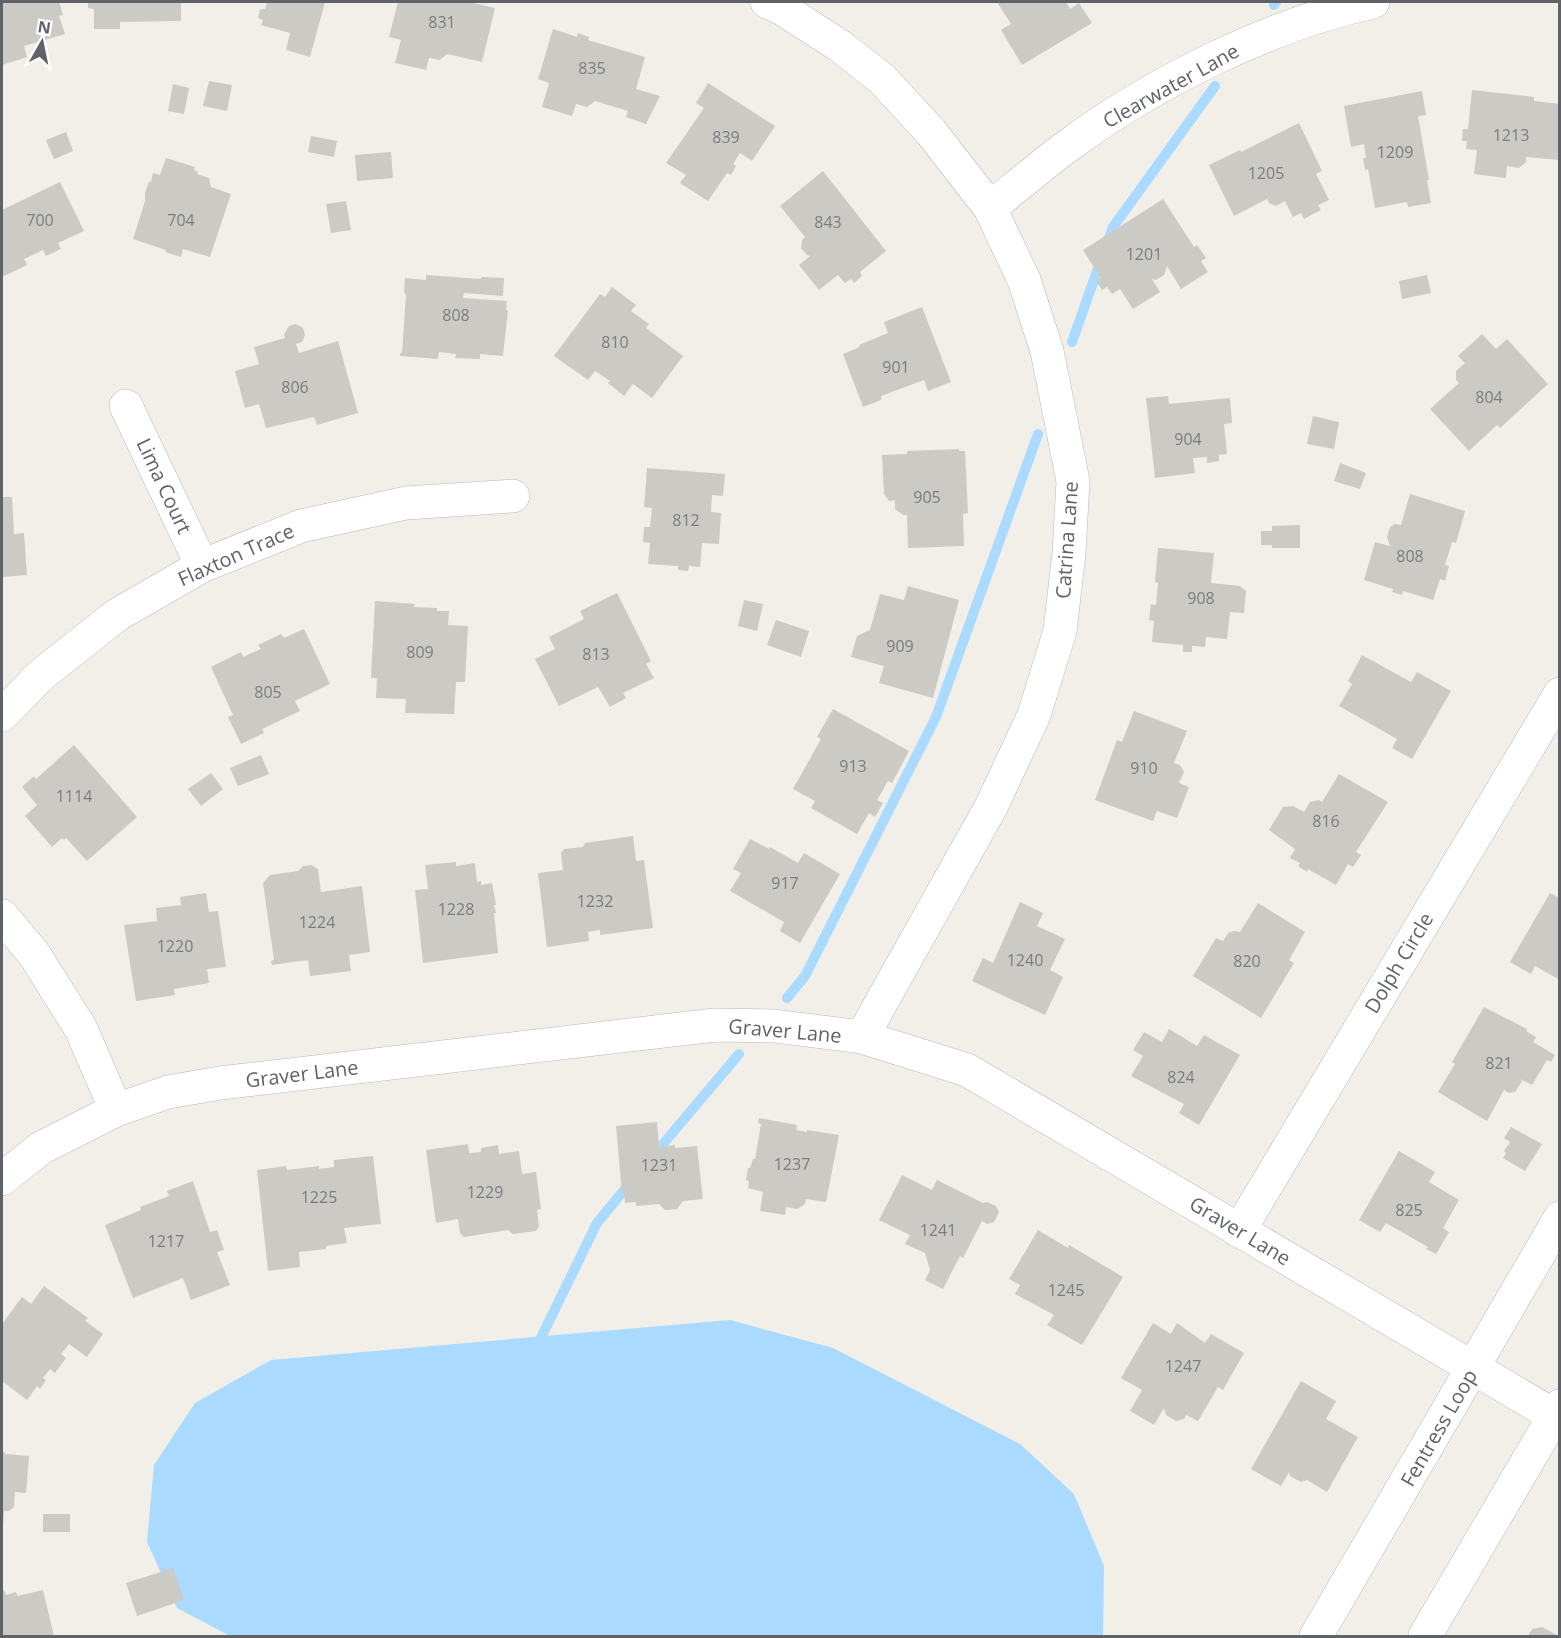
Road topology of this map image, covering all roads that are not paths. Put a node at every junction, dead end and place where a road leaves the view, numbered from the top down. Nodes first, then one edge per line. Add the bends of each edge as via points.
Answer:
1 (767, 2) edge
2 (1373, 2) edge
3 (990, 208) junction
4 (126, 406) dead end
5 (513, 496) dead end
6 (202, 567) junction
7 (1560, 694) edge
8 (2, 715) edge
9 (2, 916) edge
10 (862, 1037) junction
11 (116, 1110) junction
12 (2, 1179) edge
13 (1560, 1218) edge
14 (1239, 1231) junction
15 (1473, 1369) junction
16 (1558, 1414) edge
17 (1316, 1636) edge
18 (1425, 1636) edge

1 - 3 street, Catrina Lane via 840,46 882,79 931,132
2 - 3 street, Clearwater Lane via 1287,27 1138,100 1069,145
3 - 10 street, Catrina Lane via 1024,280 1047,351 1073,482 1060,631 1034,715 992,805
4 - 6 street, Lima Court
5 - 6 street, Flaxton Trace via 406,503 301,526
6 - 8 street, Flaxton Trace via 117,615 40,676
7 - 14 street, Dolph Circle
9 - 11 street via 34,954 81,1029
10 - 11 street, Graver Lane via 774,1026 716,1025 220,1083 168,1092
10 - 14 street, Graver Lane via 968,1070
11 - 12 street, Graver Lane via 42,1148
13 - 15 street, Fentress Loop
14 - 15 street, Graver Lane
15 - 16 street, Graver Lane
15 - 17 street, Fentress Loop
16 - 18 street

